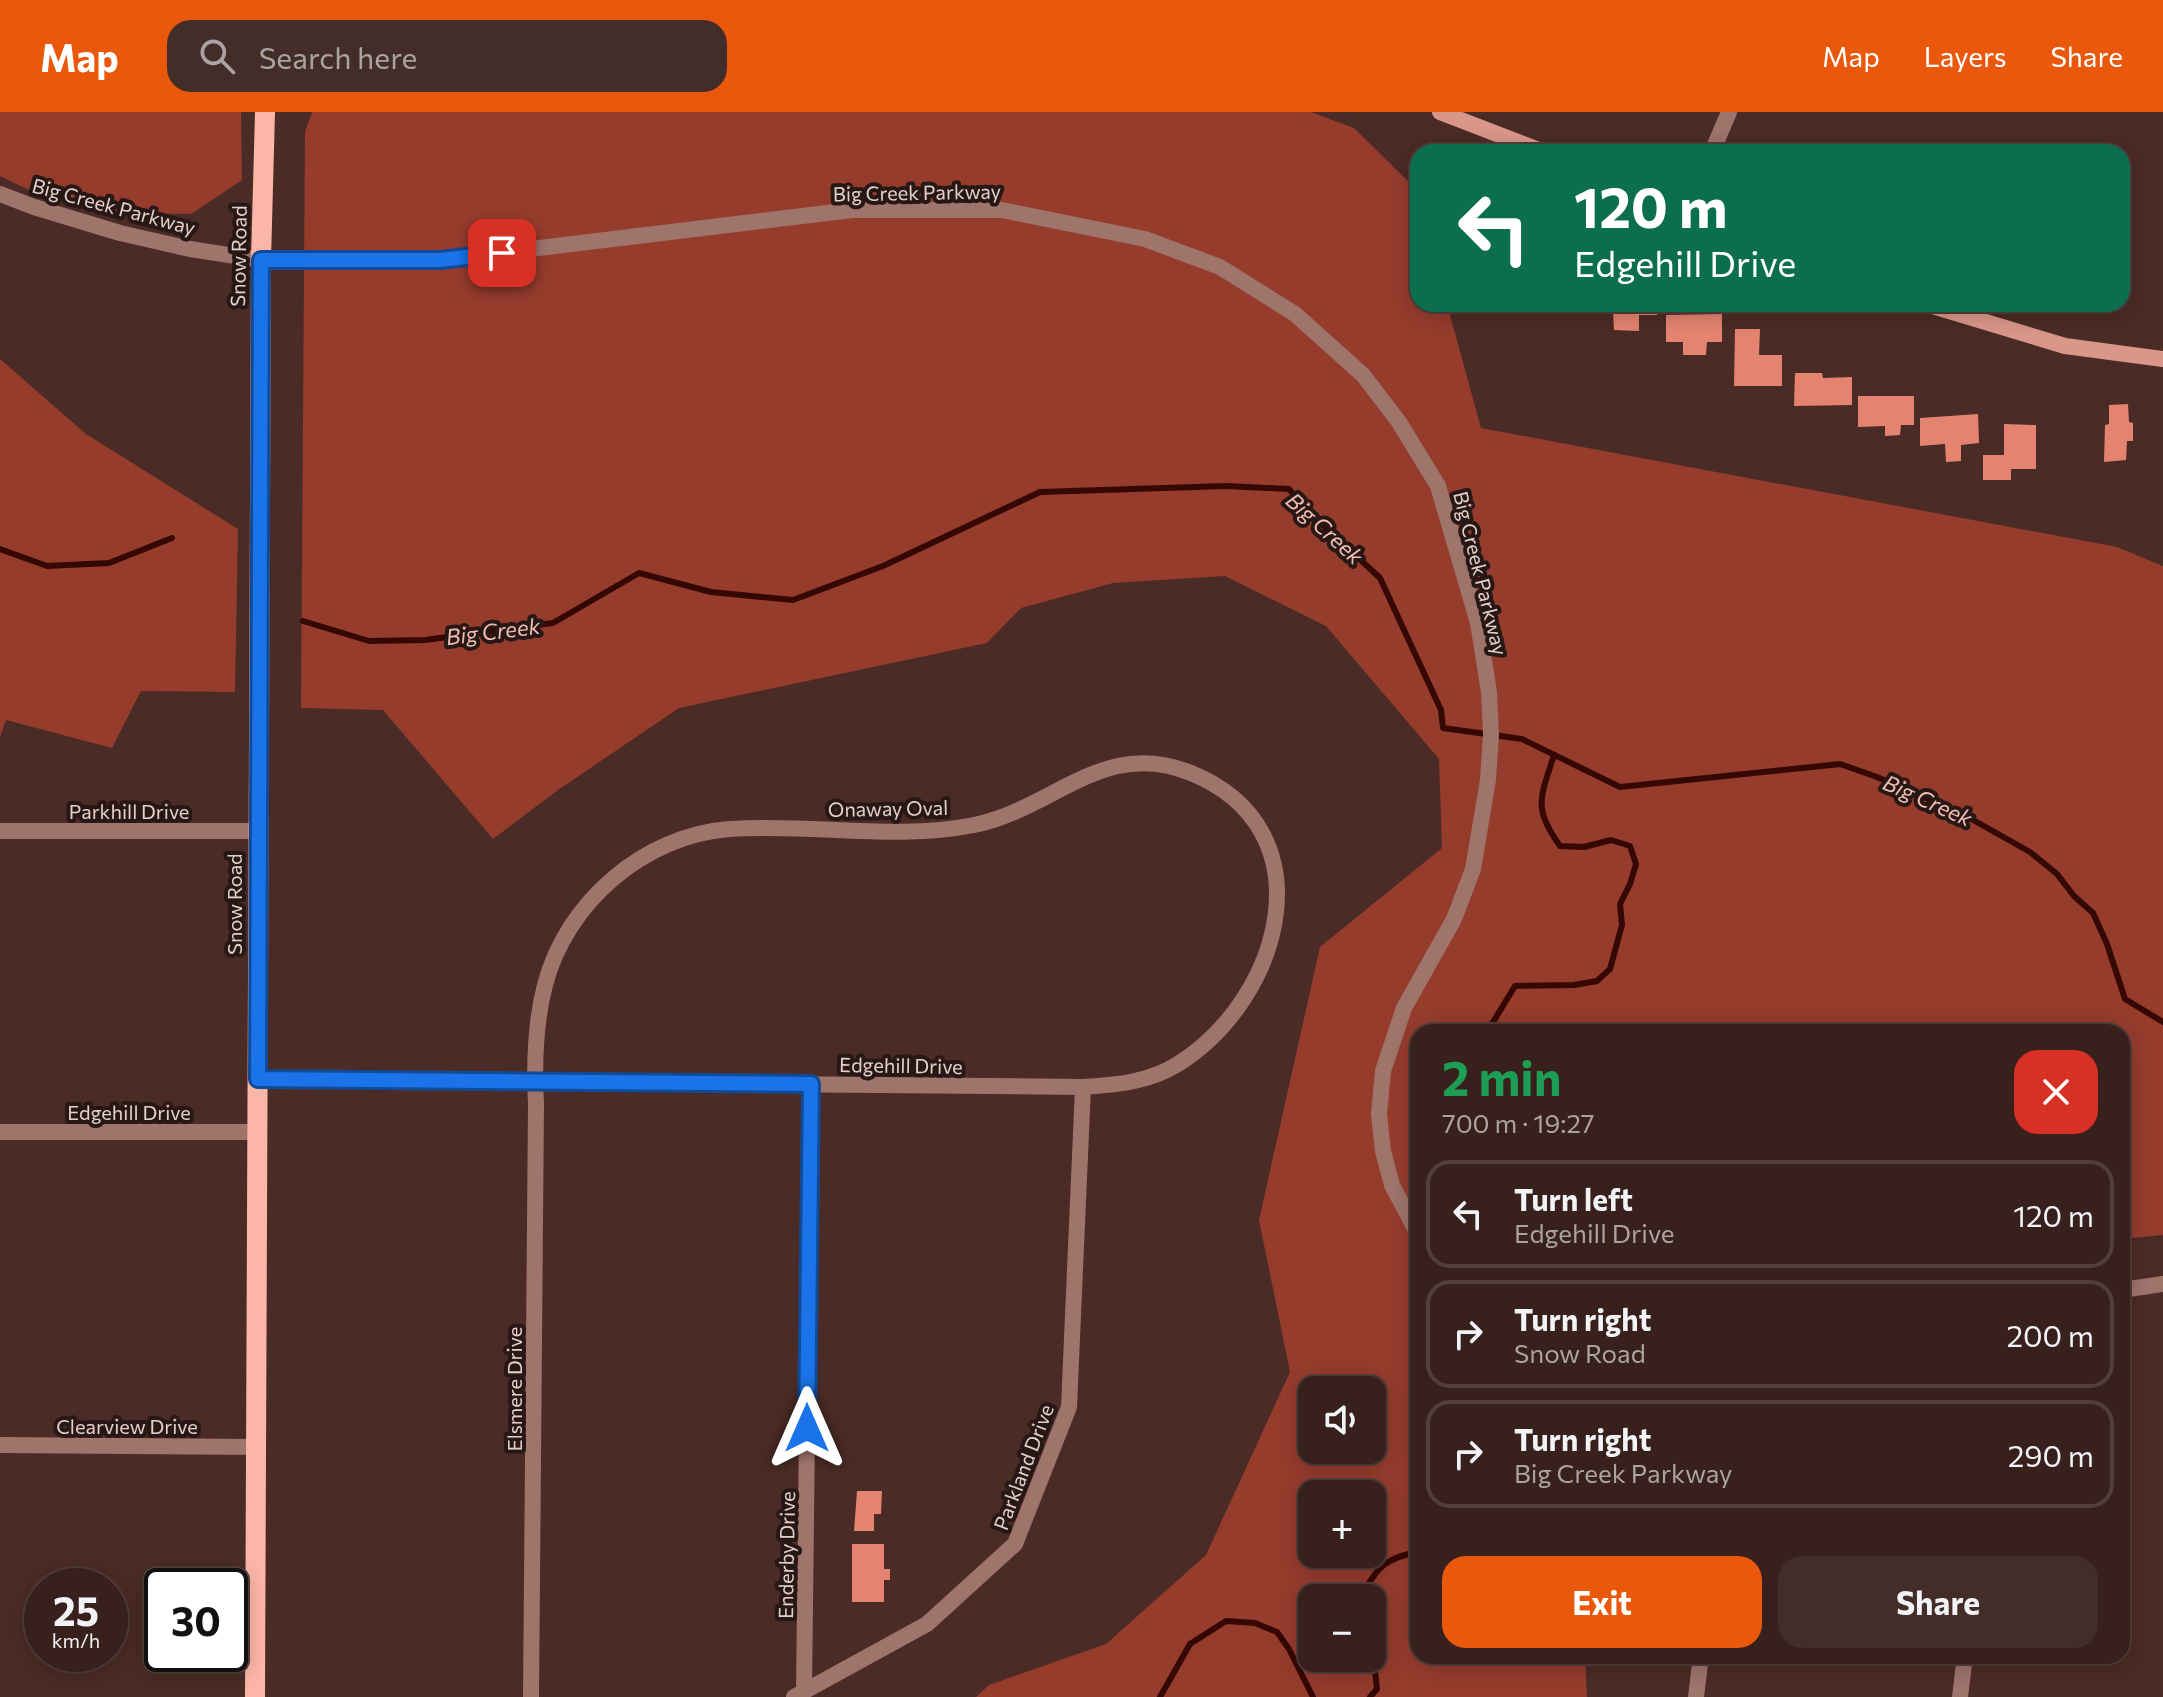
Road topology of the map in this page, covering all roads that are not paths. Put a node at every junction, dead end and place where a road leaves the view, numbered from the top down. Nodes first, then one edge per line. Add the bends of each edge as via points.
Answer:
1 (265, 112) edge
2 (1440, 112) edge
3 (1729, 112) edge
4 (1523, 144) edge
5 (1715, 144) edge
6 (0, 194) edge
7 (261, 260) junction
8 (1952, 312) edge
9 (2163, 359) edge
10 (0, 831) edge
11 (258, 831) junction
12 (1199, 1049) joint
13 (258, 1079) junction
14 (535, 1081) junction
15 (811, 1084) junction
16 (1083, 1087) junction
17 (0, 1132) edge
18 (258, 1132) junction
19 (1410, 1219) edge
20 (2163, 1284) edge
21 (2130, 1289) edge
22 (0, 1445) edge
23 (255, 1447) junction
24 (1700, 1664) edge
25 (1964, 1664) edge
26 (799, 1694) edge
27 (255, 1697) edge
28 (531, 1697) edge
29 (1696, 1697) edge
30 (1960, 1697) edge

1 - 7 main road, Snow Road
2 - 4 main road
3 - 5 street
6 - 7 street, Big Creek Parkway via 120,233
7 - 11 main road, Snow Road
7 - 19 street, Big Creek Parkway via 440,260 852,210 1002,210 1145,239 1220,267 1295,314 1363,375 1438,486 1478,623 1489,692 1488,780 1473,869 1448,930 1404,1008 1383,1071 1383,1151 1392,1185
8 - 9 main road via 2065,346
10 - 11 street, Parkhill Drive
11 - 13 main road, Snow Road
12 - 14 street, Onaway Oval via 1244,997 1271,942 1278,887 1274,864 1241,802 1191,773 1131,762 1092,772 1013,815 975,825 928,831 725,829 652,852 588,904 556,955 540,1009
12 - 16 street, Edgehill Drive via 1149,1078
13 - 14 street, Edgehill Drive
13 - 18 main road, Snow Road
14 - 15 street, Edgehill Drive
14 - 28 street, Elsmere Drive
15 - 16 street, Edgehill Drive
15 - 26 street, Enderby Drive
16 - 26 street, Parkland Drive via 1069,1407 1015,1544 927,1624
17 - 18 street, Edgehill Drive
18 - 23 main road, Snow Road
20 - 21 street
22 - 23 street, Clearview Drive
23 - 27 main road, Snow Road
24 - 29 street
25 - 30 street

